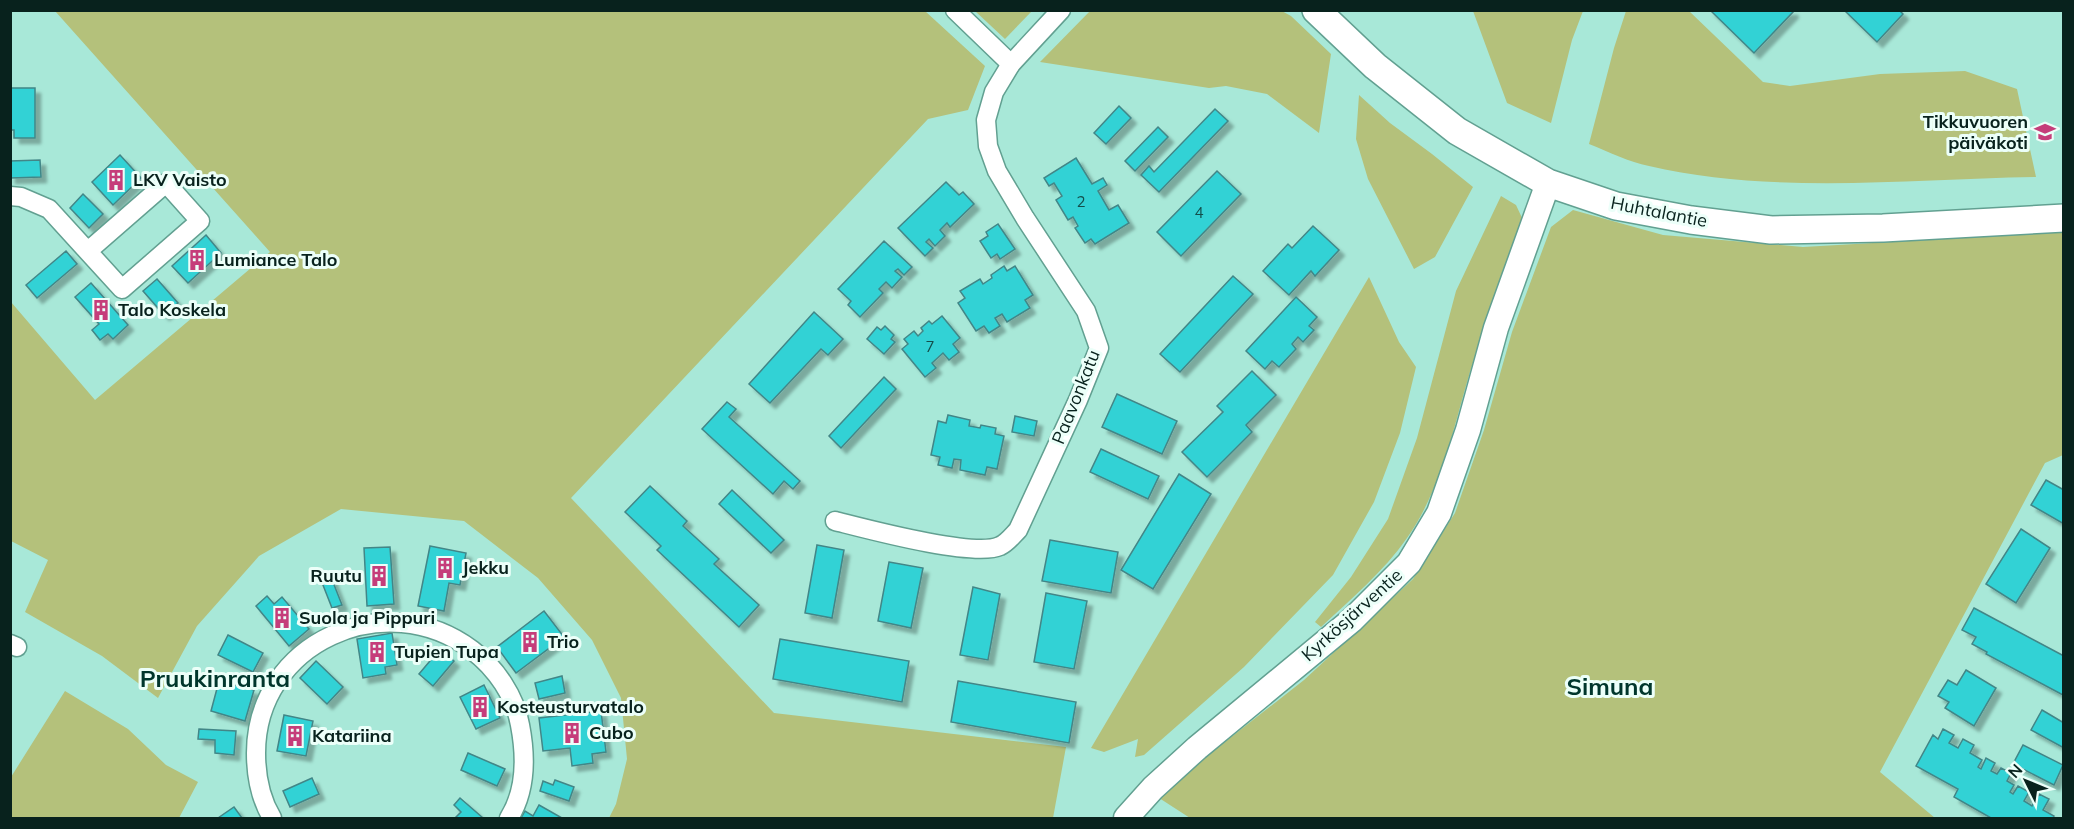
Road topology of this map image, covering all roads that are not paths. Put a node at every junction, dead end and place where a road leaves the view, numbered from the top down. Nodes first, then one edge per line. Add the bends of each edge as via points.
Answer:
1 (955, 10) edge
2 (1061, 10) edge
3 (1316, 10) edge
4 (1011, 64) junction
5 (1548, 183) junction
6 (10, 196) edge
7 (2064, 218) edge
8 (88, 251) junction
9 (835, 521) dead end
10 (272, 819) edge
11 (508, 819) edge
12 (1126, 819) edge

1 - 4 street
2 - 4 street, Paavonkatu
3 - 5 main road, Huhtalantie via 1374,66 1456,131
4 - 9 street, Paavonkatu via 994,92 986,120 988,146 997,171 1086,311 1099,348 1017,530 1001,546 970,549
5 - 7 main road, Huhtalantie via 1616,206 1771,230
5 - 12 street, Kyrkösjärventie via 1496,328 1468,430 1439,513 1409,563 1352,620 1167,774
6 - 8 street via 21,196 49,209
8 - 8 street via 122,289 200,222 166,183
10 - 11 street via 256,774 256,741 264,709 279,679 301,655 329,636 360,624 393,621 427,626 458,639 484,660 505,686 519,717 525,750 522,783

